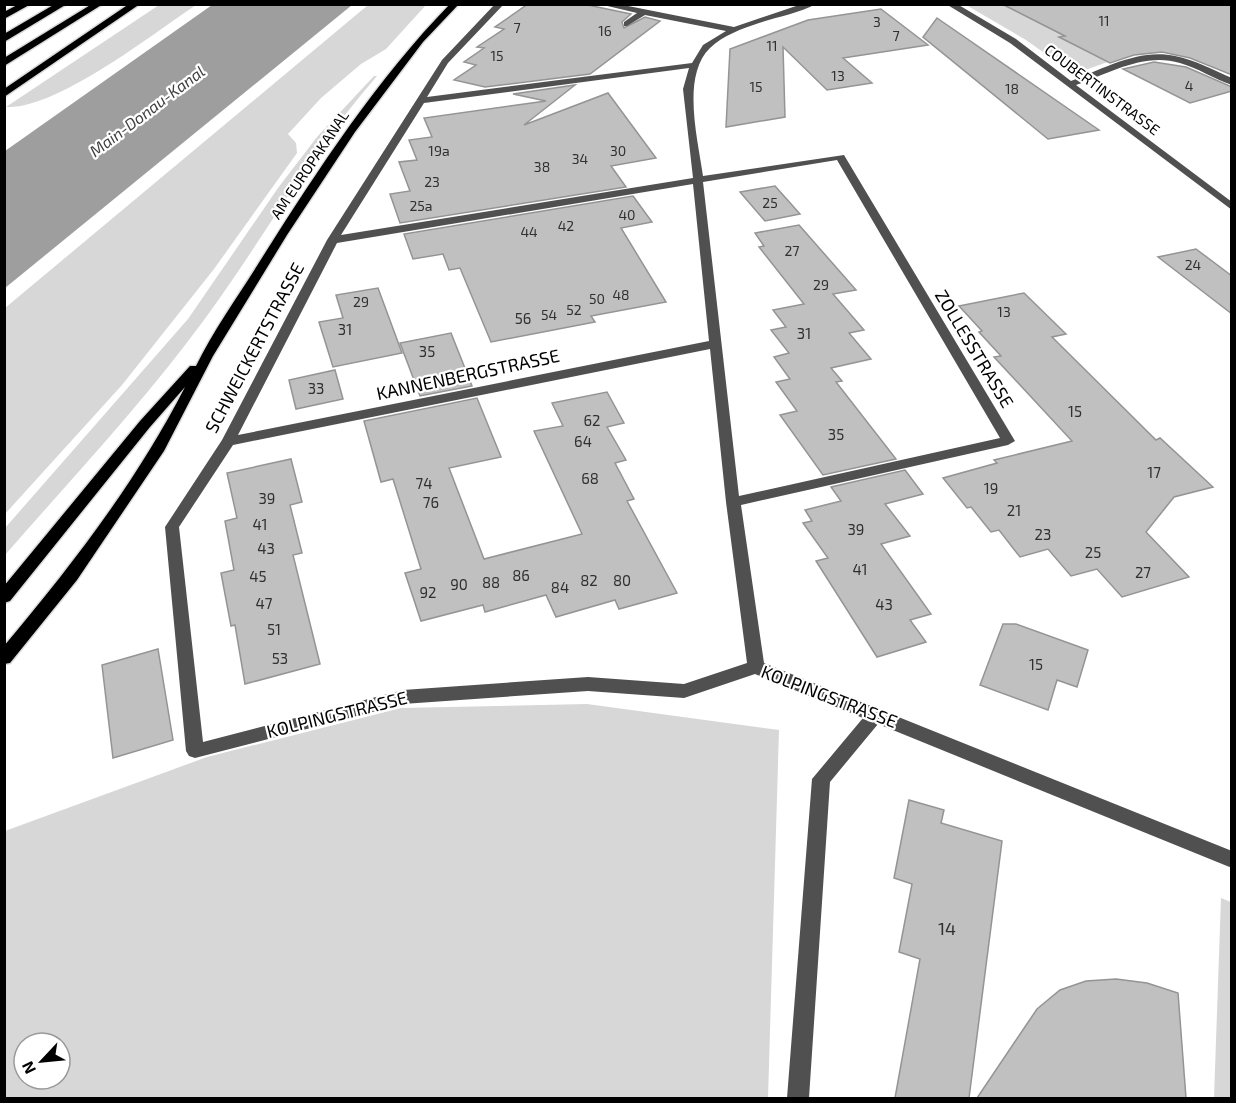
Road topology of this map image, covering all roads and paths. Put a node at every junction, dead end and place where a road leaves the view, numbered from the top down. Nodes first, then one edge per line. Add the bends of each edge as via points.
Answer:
1 (27, 4) edge
2 (63, 4) edge
3 (99, 4) edge
4 (136, 4) edge
5 (455, 4) edge
6 (500, 4) edge
7 (603, 4) edge
8 (812, 4) edge
9 (950, 4) edge
10 (642, 13) junction
11 (4, 16) edge
12 (627, 24) dead end
13 (736, 30) junction
14 (4, 39) edge
15 (4, 63) edge
16 (693, 65) junction
17 (1232, 82) edge
18 (1070, 84) junction
19 (4, 93) edge
20 (421, 101) junction
21 (697, 180) junction
22 (1232, 207) edge
23 (333, 240) junction
24 (715, 344) junction
25 (207, 356) junction
26 (228, 441) junction
27 (733, 502) junction
28 (4, 597) edge
29 (4, 658) edge
30 (756, 668) junction
31 (876, 715) junction
32 (195, 751) joint
33 (1232, 860) edge
34 (798, 1098) edge

1 - 11 highway
2 - 14 highway
3 - 15 highway
4 - 19 highway
5 - 25 main road, AM EUROPAKANAL via 420,40 351,131
6 - 20 street, SCHWEICKERTSTRASSE via 445,62
7 - 10 street
8 - 13 street
9 - 18 street, COUBERTINSTRASSE via 1013,41
10 - 12 street
10 - 13 street
13 - 16 street via 708,44
16 - 20 street
16 - 21 street via 688,89
17 - 18 street via 1166,57 1142,59
18 - 22 street, COUBERTINSTRASSE
20 - 23 street, SCHWEICKERTSTRASSE
21 - 23 street
21 - 24 street
21 - 27 street, ZOLLESSTRASSE via 840,157 1008,441
23 - 26 street, SCHWEICKERTSTRASSE
24 - 26 street, KANNENBERGSTRASSE
24 - 27 street
25 - 28 main road, AM EUROPAKANAL via 145,424
25 - 29 main road, AM EUROPAKANAL via 159,448 72,576
26 - 32 street, SCHWEICKERTSTRASSE via 172,527
27 - 30 street
30 - 31 street, KOLPINGSTRASSE
30 - 32 street, KOLPINGSTRASSE via 684,691 588,684 404,697
31 - 33 street, KOLPINGSTRASSE
31 - 34 street via 821,779

